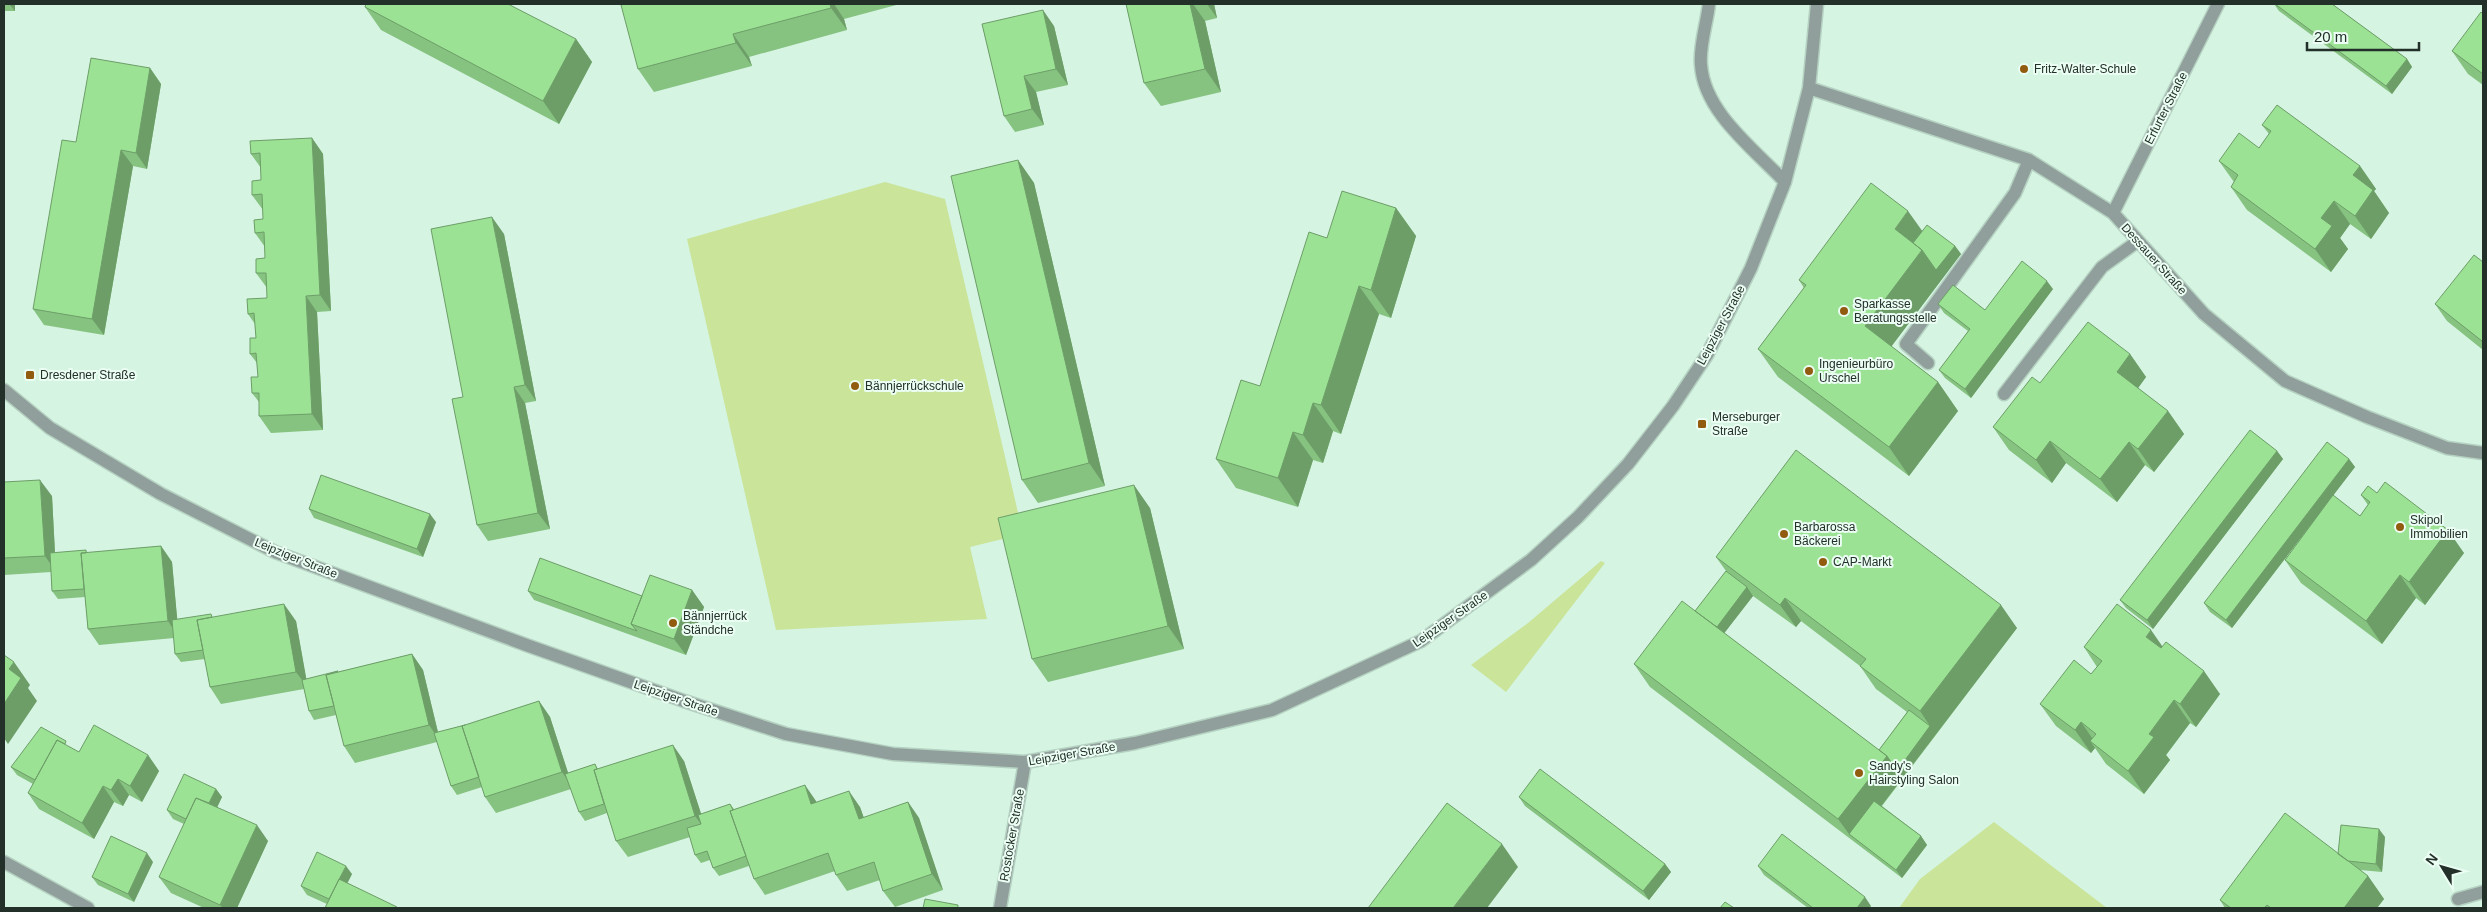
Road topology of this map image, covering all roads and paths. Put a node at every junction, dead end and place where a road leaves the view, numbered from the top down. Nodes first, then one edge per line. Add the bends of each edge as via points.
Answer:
1 (1709, 4) edge
2 (1817, 4) edge
3 (2218, 4) edge
4 (1809, 88) junction
5 (2029, 160) junction
6 (1785, 182) junction
7 (2113, 213) junction
8 (2138, 241) junction
9 (1928, 363) dead end
10 (4, 390) edge
11 (2004, 394) dead end
12 (2483, 453) edge
13 (1025, 762) junction
14 (4, 862) edge
15 (2483, 892) edge
16 (2458, 899) dead end
17 (88, 908) edge
18 (1000, 908) edge

1 - 6 street via 1700,64 1705,89 1715,109
2 - 4 street, Leipziger Straße
3 - 7 street, Erfurter Straße
4 - 5 street, Dessauer Straße
4 - 6 street, Leipziger Straße
5 - 7 street, Dessauer Straße
5 - 9 street via 2015,194 1906,344
6 - 13 street, Leipziger Straße via 1751,268 1707,355 1673,406 1628,464 1531,560 1421,641 1272,710 1135,743
7 - 8 street, Dessauer Straße
8 - 11 street via 2102,267
8 - 12 street, Dessauer Straße via 2204,314 2285,381 2447,448
10 - 13 street, Leipziger Straße via 50,428 160,494 275,552 529,646 786,734 893,754
13 - 18 street, Rostocker Straße
14 - 17 street
15 - 16 street

